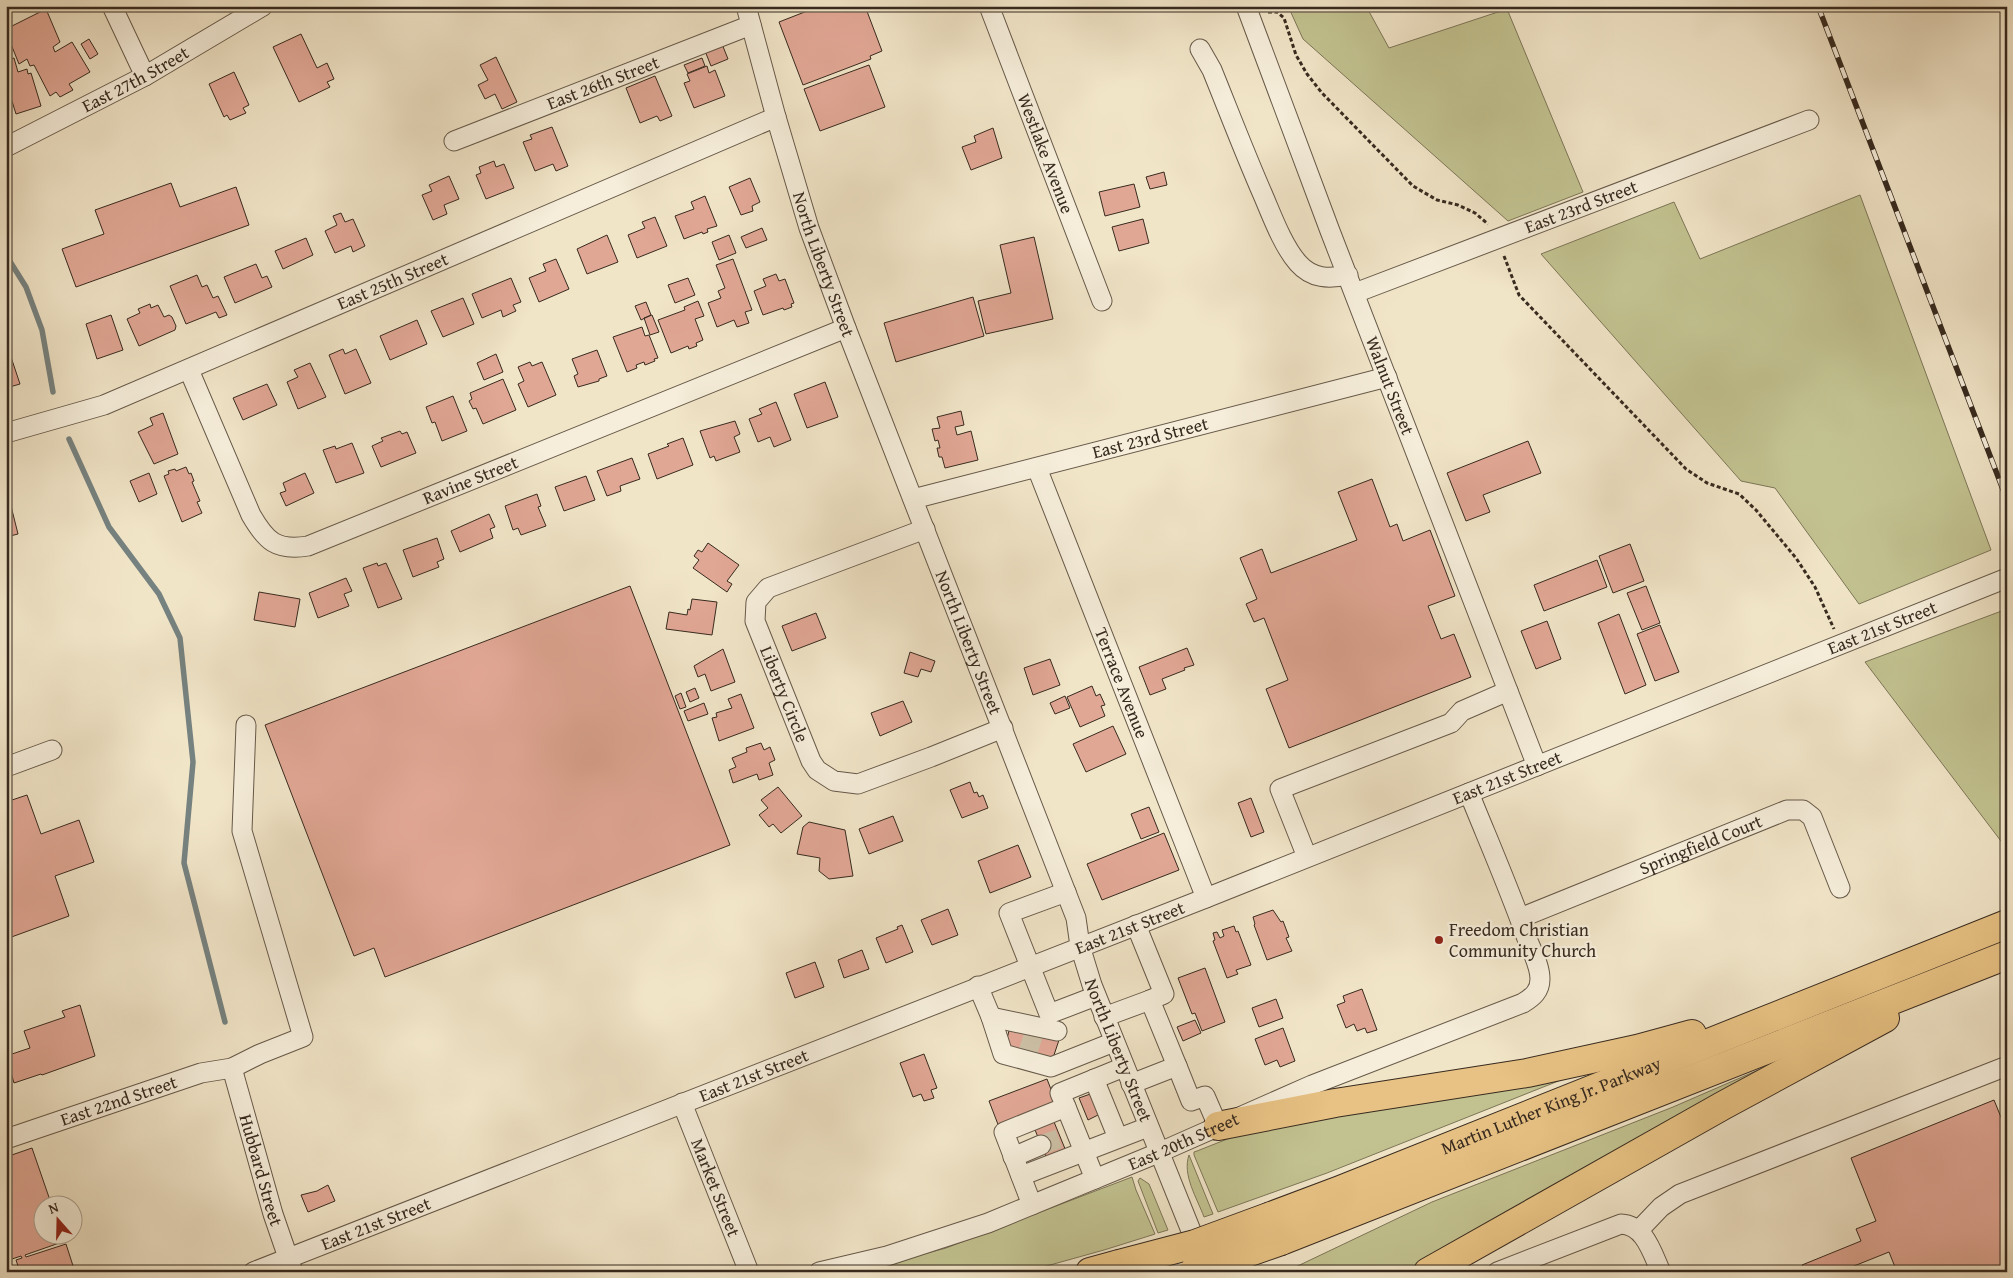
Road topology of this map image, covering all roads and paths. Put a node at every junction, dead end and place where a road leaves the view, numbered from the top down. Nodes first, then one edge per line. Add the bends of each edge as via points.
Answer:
1 (112, 6) edge
2 (264, 6) edge
3 (746, 6) edge
4 (990, 6) edge
5 (1248, 11) edge
6 (751, 25) junction
7 (1200, 48) dead end
8 (145, 76) junction
9 (776, 117) junction
10 (1809, 120) dead end
11 (454, 141) dead end
12 (6, 147) edge
13 (1498, 238) junction
14 (1348, 275) junction
15 (1355, 293) junction
16 (1102, 301) dead end
17 (846, 328) junction
18 (189, 370) junction
19 (1387, 377) junction
20 (6, 433) edge
21 (1037, 468) junction
22 (913, 499) junction
23 (925, 529) junction
24 (2007, 578) edge
25 (1840, 644) junction
26 (1508, 690) junction
27 (246, 725) dead end
28 (1003, 728) junction
29 (52, 750) dead end
30 (6, 766) edge
31 (1537, 766) junction
32 (1469, 793) junction
33 (1307, 857) junction
34 (1840, 888) dead end
35 (1066, 892) junction
36 (1206, 898) junction
37 (1520, 918) junction
38 (2007, 924) edge
39 (1136, 925) junction
40 (1080, 946) junction
41 (1942, 951) junction
42 (2007, 955) edge
43 (1030, 966) junction
44 (1952, 976) junction
45 (978, 986) junction
46 (1096, 996) junction
47 (1150, 1000) junction
48 (992, 1017) junction
49 (1104, 1017) junction
50 (1044, 1026) junction
51 (1114, 1042) junction
52 (1067, 1060) junction
53 (1177, 1066) junction
54 (2007, 1066) edge
55 (232, 1068) junction
56 (1128, 1075) junction
57 (1094, 1079) junction
58 (682, 1103) junction
59 (1066, 1107) junction
60 (1218, 1126) junction
61 (1148, 1127) junction
62 (1118, 1138) junction
63 (6, 1139) edge
64 (1041, 1146) tunnel mouth
65 (1084, 1152) junction
66 (1158, 1153) junction
67 (1013, 1157) junction
68 (1021, 1176) junction
69 (1095, 1179) junction
70 (1032, 1205) junction
71 (1639, 1230) junction
72 (290, 1265) edge
73 (253, 1272) edge
74 (749, 1272) edge
75 (819, 1272) edge
76 (1090, 1272) edge
77 (1193, 1272) edge
78 (1207, 1272) edge
79 (1428, 1272) edge
80 (1497, 1272) edge
81 (1661, 1272) edge

1 - 8 street
2 - 8 street, East 27th Street
3 - 6 street, North Liberty Street
4 - 16 street, Westlake Avenue
5 - 13 path via 1277,12 1284,18 1296,55 1329,100 1413,186 1437,200 1475,213
5 - 14 street, Walnut Street
6 - 9 street, North Liberty Street
6 - 11 street, East 26th Street
7 - 14 street via 1274,221 1294,257 1308,271 1325,278
8 - 12 street, East 27th Street
9 - 17 street, North Liberty Street via 809,228
9 - 18 street, East 25th Street
10 - 13 street, East 23rd Street
13 - 15 street, East 23rd Street
13 - 25 path via 1519,295 1535,312 1686,469 1707,483 1739,494 1756,510 1815,586
14 - 15 street, Walnut Street
15 - 19 street, Walnut Street
17 - 18 street, Ravine Street via 308,546 292,549 276,544 262,534 251,515
17 - 22 street, North Liberty Street
18 - 20 street, East 25th Street via 104,405
19 - 21 street, East 23rd Street
19 - 26 street, Walnut Street
21 - 22 street, East 23rd Street
21 - 36 street, Terrace Avenue
22 - 23 street, North Liberty Street
23 - 28 street, North Liberty Street
23 - 28 street, Liberty Circle via 768,588 756,602 755,621 811,761 817,770 834,781 858,784
24 - 25 street, East 21st Street
25 - 31 street, East 21st Street
26 - 31 street, Walnut Street
26 - 33 street via 1462,711 1451,723 1280,789
27 - 55 street, East 22nd Street via 242,831 303,1037
28 - 35 street, North Liberty Street
29 - 30 street
31 - 32 street, East 21st Street
32 - 33 street, East 21st Street
32 - 37 street
33 - 36 street, East 21st Street
34 - 37 street, Springfield Court via 1812,817 1803,810 1787,810
35 - 40 street, North Liberty Street via 1076,918
35 - 43 street via 1009,913
36 - 39 street, East 21st Street
37 - 60 street, East 20th Street via 1540,971 1538,990 1532,998
38 - 41 highway, Martin Luther King Jr. Parkway
39 - 40 street, East 21st Street
39 - 47 street via 1164,994
40 - 43 street, East 21st Street
40 - 46 street, North Liberty Street
41 - 60 highway via 1698,1032 1620,1053 1526,1073 1343,1101
41 - 76 highway, Martin Luther King Jr. Parkway, bridge via 1271,1216 1195,1244
42 - 44 highway, Martin Luther King Jr. Parkway
43 - 45 street, East 21st Street
43 - 50 street
44 - 77 highway, Martin Luther King Jr. Parkway, bridge via 1281,1241
44 - 79 highway via 1876,1024 1724,1105
45 - 48 street
45 - 58 street, East 21st Street
46 - 49 street, North Liberty Street
46 - 50 street
47 - 49 street
47 - 53 street
48 - 50 street
48 - 52 street via 1003,1054 1027,1056 1051,1067
49 - 51 street, North Liberty Street
50 - 52 street
51 - 52 street
51 - 56 street, North Liberty Street
53 - 56 street
53 - 60 street via 1191,1101 1205,1096
54 - 71 street via 1680,1194 1661,1207
55 - 63 street, East 22nd Street via 201,1073
55 - 72 street, Hubbard Street
56 - 57 street
56 - 61 street, North Liberty Street
57 - 59 street via 1060,1093
57 - 62 street
58 - 72 street, East 21st Street
58 - 74 street, Market Street
59 - 65 street via 1068,1135
59 - 67 street via 1004,1132
60 - 66 street, East 20th Street
61 - 62 street
61 - 66 street, North Liberty Street
62 - 65 street
64 - 67 street
65 - 68 street
65 - 69 street
66 - 69 street, East 20th Street
66 - 78 street, North Liberty Street
67 - 68 street
68 - 70 street
69 - 70 street, East 20th Street
70 - 75 street, East 20th Street via 913,1248
71 - 80 street via 1621,1224
71 - 81 street
72 - 73 street, East 21st Street

